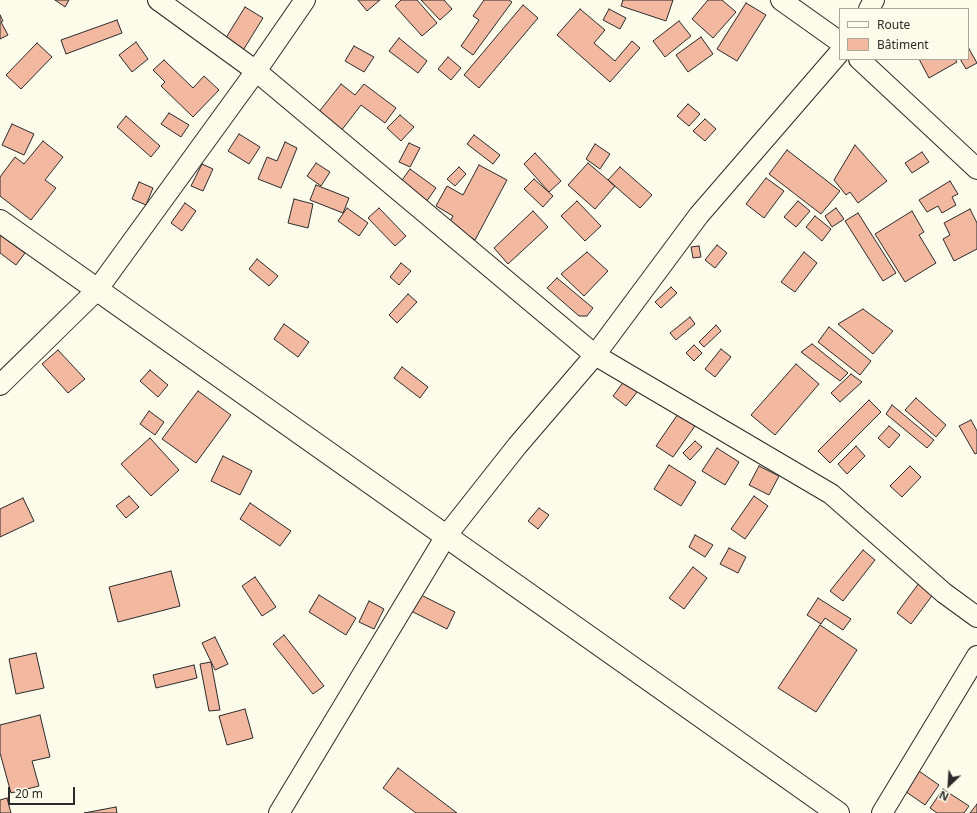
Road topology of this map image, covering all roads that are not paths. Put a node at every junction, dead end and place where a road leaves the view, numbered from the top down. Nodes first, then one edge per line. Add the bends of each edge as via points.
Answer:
1 (158, 0) edge
2 (306, 0) edge
3 (781, 0) edge
4 (839, 41) edge
5 (839, 53) edge
6 (860, 60) edge
7 (256, 71) junction
8 (970, 158) edge
9 (977, 169) edge
10 (0, 221) edge
11 (97, 290) junction
12 (595, 355) junction
13 (0, 385) edge
14 (446, 536) junction
15 (977, 616) edge
16 (977, 656) edge
17 (279, 813) edge
18 (838, 813) edge
19 (882, 813) edge

1 - 7 street
2 - 7 street
3 - 4 street
5 - 12 street via 699,215
6 - 8 street
7 - 11 street
7 - 12 street
8 - 9 street
10 - 11 main road
11 - 13 street
11 - 14 main road
12 - 14 street via 517,446
12 - 15 street via 831,494 944,593
14 - 17 street
14 - 18 main road
16 - 19 street

